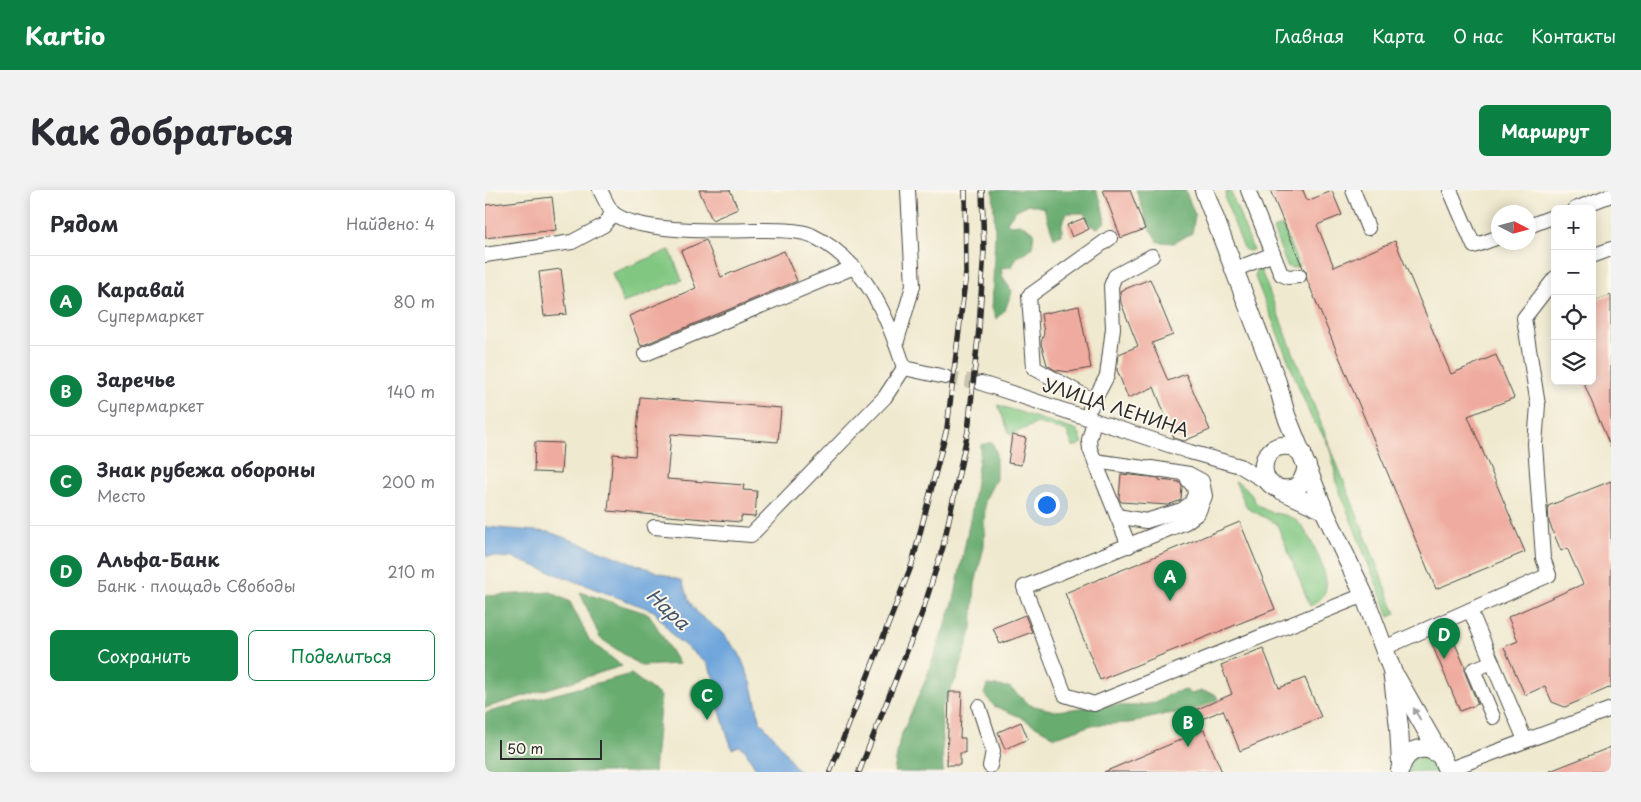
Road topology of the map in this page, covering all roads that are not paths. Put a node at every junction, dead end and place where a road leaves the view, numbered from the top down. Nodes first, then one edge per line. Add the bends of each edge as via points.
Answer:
1 (600, 190) edge
2 (908, 190) edge
3 (1248, 190) edge
4 (1353, 190) edge
5 (1450, 190) edge
6 (1207, 191) edge
7 (1611, 196) edge
8 (1586, 205) edge
9 (613, 213) junction
10 (1551, 218) edge
11 (1536, 223) edge
12 (1369, 228) dead end
13 (1109, 238) dead end
14 (1491, 240) edge
15 (1611, 249) edge
16 (1273, 254) junction
17 (485, 255) edge
18 (1596, 255) edge
19 (1152, 256) dead end
20 (854, 267) junction
21 (1234, 270) junction
22 (1299, 276) dead end
23 (1551, 283) edge
24 (896, 344) junction
25 (645, 354) dead end
26 (903, 368) junction
27 (945, 377) tunnel mouth
28 (981, 383) tunnel mouth
29 (1094, 400) junction
30 (1286, 415) junction
31 (1090, 419) junction
32 (1270, 452) junction
33 (1095, 460) junction
34 (1305, 460) junction
35 (1240, 466) junction
36 (1151, 468) junction
37 (1275, 486) junction
38 (1324, 510) junction
39 (1117, 516) junction
40 (654, 527) dead end
41 (1129, 546) junction
42 (1364, 595) junction
43 (1470, 610) junction
44 (1384, 648) junction
45 (1492, 662) junction
46 (1391, 670) junction
47 (979, 707) dead end
48 (1611, 709) edge
49 (1493, 717) dead end
50 (1525, 740) junction
51 (990, 766) dead end
52 (1401, 768) edge
53 (1446, 768) edge

1 - 9 street
2 - 24 street via 913,286
3 - 16 street
4 - 12 street
5 - 14 street via 1474,246
6 - 21 main road
7 - 8 street
9 - 17 street via 603,225 572,242
9 - 20 street via 634,223 661,228 775,230 809,234 836,250
10 - 11 street
13 - 29 street via 1029,296 1034,368
15 - 18 street
16 - 21 street
16 - 22 street via 1281,274
19 - 29 street via 1115,276 1111,286 1113,328 1107,376
20 - 24 street via 879,302
20 - 25 street
21 - 30 main road via 1277,382
23 - 43 street via 1524,318 1538,405 1535,444 1543,558 1549,575
24 - 26 street
26 - 27 street
26 - 40 street via 885,397 751,535
28 - 31 street, УЛИЦА ЛЕНИНА
29 - 31 street
30 - 32 main road
30 - 34 main road
31 - 33 street via 1089,440
31 - 35 street, УЛИЦА ЛЕНИНА
32 - 34 main road via 1290,446
32 - 35 street
32 - 37 main road via 1262,470
33 - 36 street
33 - 39 street
34 - 37 main road via 1304,480 1293,488
34 - 38 main road
35 - 37 street, УЛИЦА ЛЕНИНА
36 - 39 street via 1191,482 1195,494 1191,503 1182,510 1146,521
36 - 41 street via 1189,474 1202,482 1205,496 1198,513 1186,522
37 - 38 main road
38 - 42 main road
39 - 41 street
41 - 42 street via 1025,587 1065,695 1094,704
42 - 44 main road
43 - 44 street
43 - 45 street
44 - 46 main road
45 - 49 street via 1473,670
45 - 50 street
46 - 52 main road
53 -> 46 main road
47 - 51 street via 993,751
48 - 50 street
50 - 53 street
52 - 53 main road via 1411,752 1427,749 1435,751

